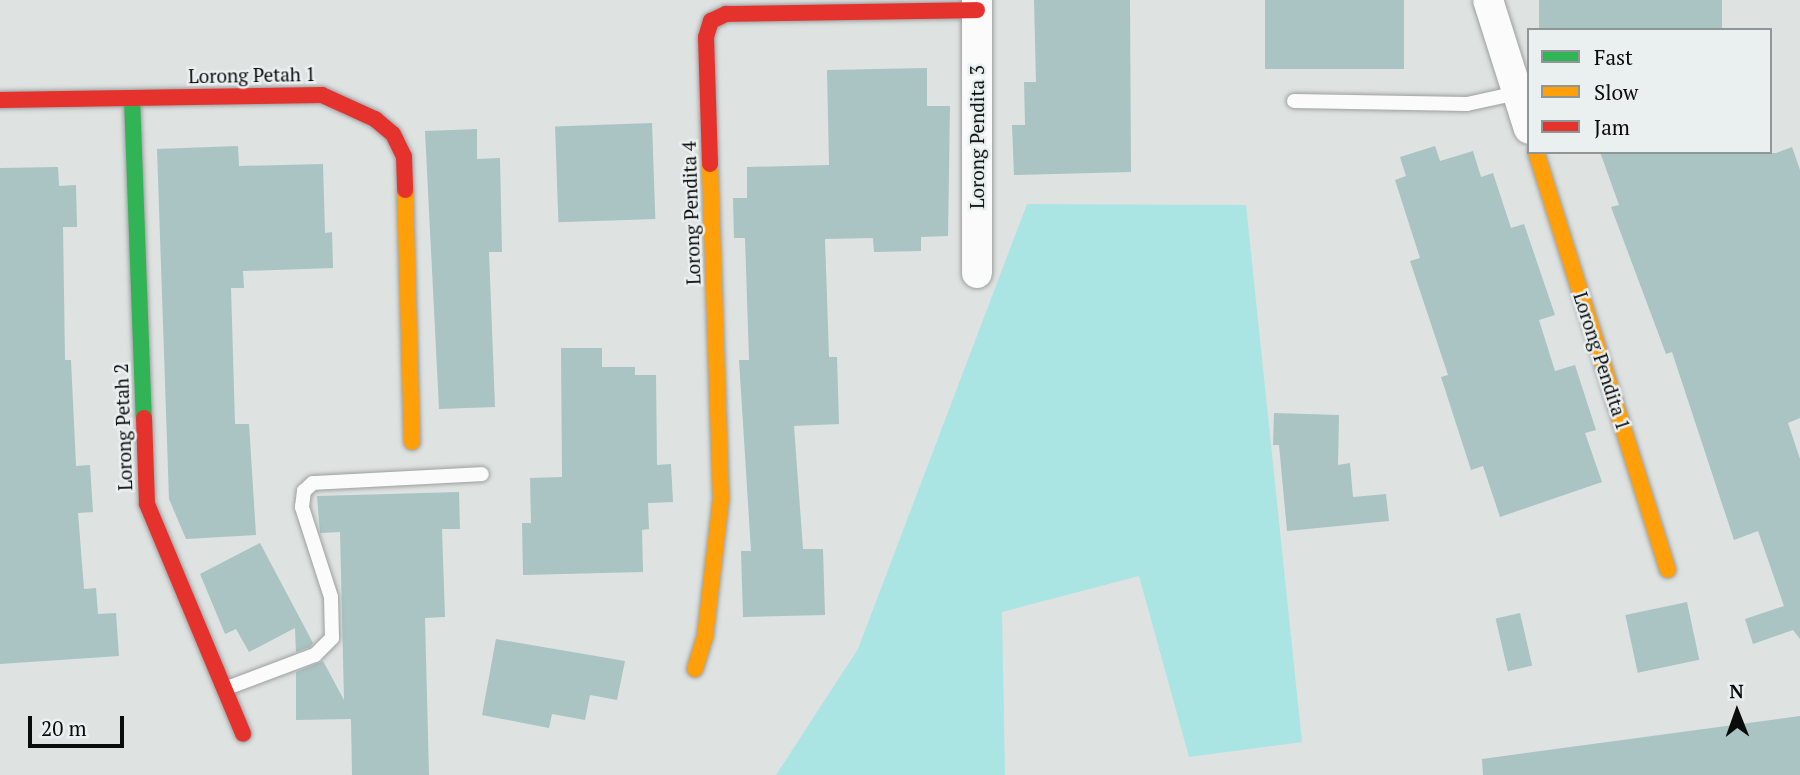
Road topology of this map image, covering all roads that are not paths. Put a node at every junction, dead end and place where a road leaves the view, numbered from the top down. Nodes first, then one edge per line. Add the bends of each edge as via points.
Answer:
1 (1488, 0) edge
2 (977, 5) edge
3 (1517, 93) junction
4 (132, 98) junction
5 (0, 100) edge
6 (1294, 102) dead end
7 (1527, 123) edge
8 (1537, 154) edge
9 (977, 273) dead end
10 (412, 442) dead end
11 (482, 474) dead end
12 (1668, 570) dead end
13 (695, 669) dead end
14 (222, 690) junction
15 (243, 734) dead end

1 - 3 street
2 - 9 street, Lorong Pendita 3
2 - 13 street, Lorong Pendita 4 via 726,14 711,21 706,37 721,499 707,624
3 - 6 lane via 1467,104
3 - 7 street
4 - 5 street, Lorong Petah 1
4 - 10 street, Lorong Petah 1 via 322,95 375,118 393,134 404,156
4 - 14 street, Lorong Petah 2 via 147,505
8 - 12 street, Lorong Pendita 1
11 - 14 lane via 313,483 304,491 302,507 331,597 332,638 292,666
14 - 15 street, Lorong Petah 2

